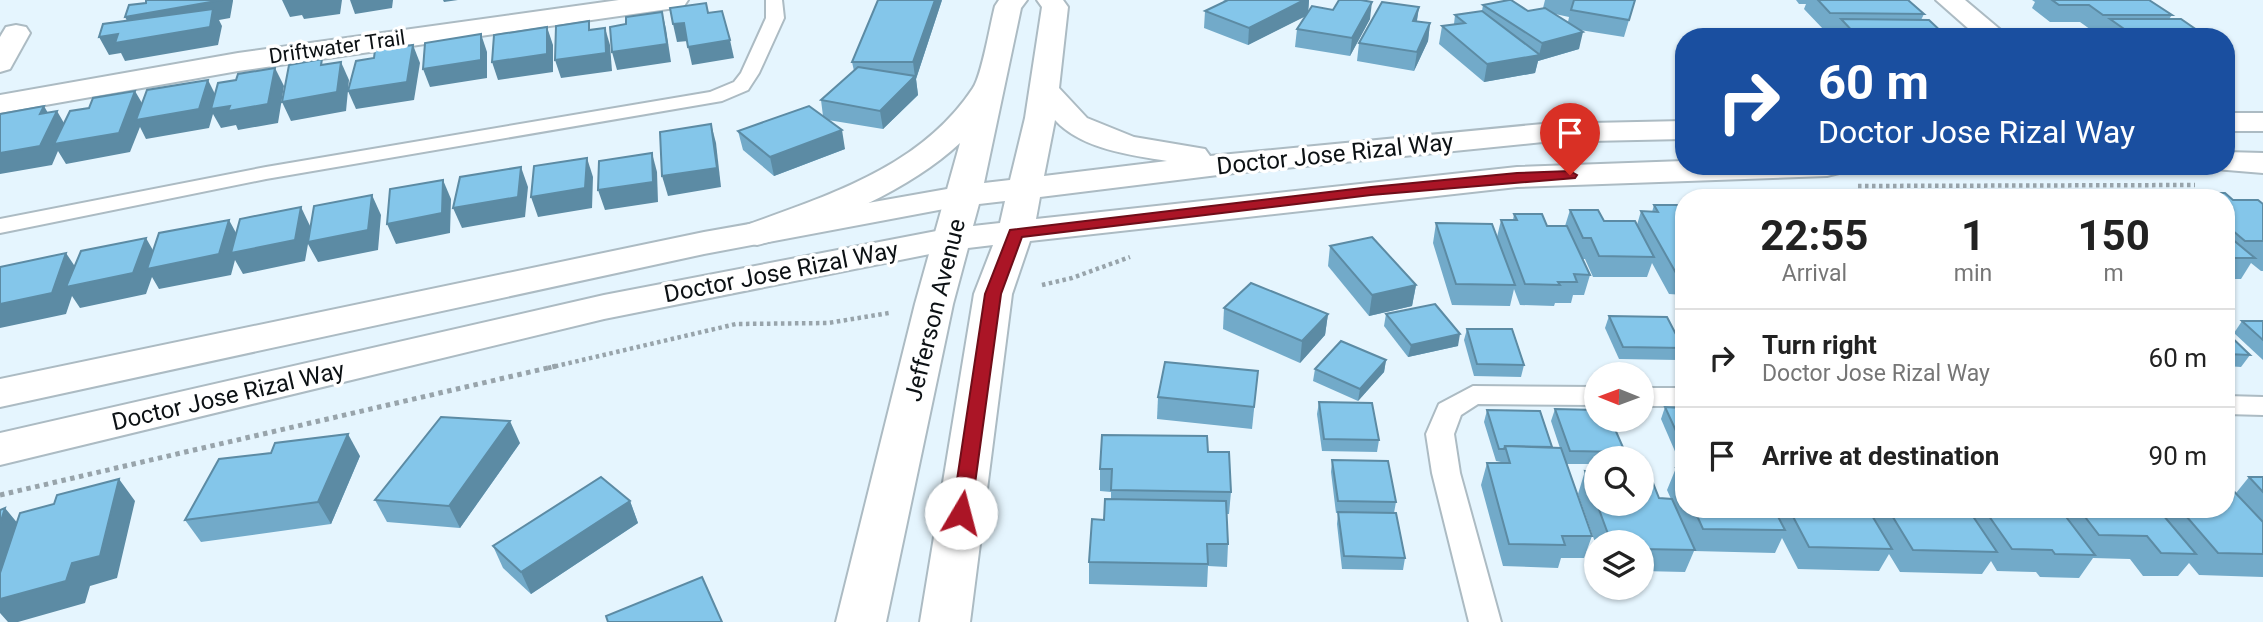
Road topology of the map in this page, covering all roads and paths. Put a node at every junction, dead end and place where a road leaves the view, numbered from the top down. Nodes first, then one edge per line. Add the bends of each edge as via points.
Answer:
1 (675, 0) edge
2 (774, 0) edge
3 (1014, 0) edge
4 (1050, 0) edge
5 (1949, 0) edge
6 (1984, 28) edge
7 (16, 33) dead end
8 (0, 63) edge
9 (989, 88) junction
10 (1043, 88) junction
11 (0, 104) edge
12 (2235, 122) edge
13 (2263, 122) edge
14 (1675, 130) edge
15 (1234, 163) junction
16 (2263, 163) edge
17 (2235, 170) edge
18 (1675, 171) edge
19 (2187, 175) edge
20 (1857, 186) dead end
21 (1025, 189) junction
22 (964, 196) junction
23 (0, 226) edge
24 (1016, 233) junction
25 (757, 234) junction
26 (952, 239) junction
27 (897, 311) dead end
28 (0, 393) edge
29 (1584, 396) edge
30 (1654, 397) edge
31 (1675, 397) edge
32 (2235, 405) edge
33 (2263, 406) edge
34 (0, 449) edge
35 (0, 495) edge
36 (860, 622) edge
37 (945, 622) edge
38 (1485, 622) edge

1 - 11 street, Driftwater Trail via 239,62
2 - 23 lane via 775,18 750,73 741,86 715,97 266,173
3 - 9 street, Jefferson Avenue via 1008,6
4 - 10 street via 1055,6
5 - 6 street
7 - 8 street
9 - 22 street, Jefferson Avenue
9 - 25 street via 952,134 905,171
10 - 15 street via 1076,125 1127,145
10 - 21 street
12 - 13 street
14 - 15 street, Doctor Jose Rizal Way via 1543,133
15 - 21 street, Doctor Jose Rizal Way
16 - 17 street
18 - 24 street, Doctor Jose Rizal Way via 1517,177
19 - 20 path
21 - 22 street, Doctor Jose Rizal Way
21 - 24 street
22 - 25 street, Doctor Jose Rizal Way
22 - 26 street, Jefferson Avenue
24 - 26 street, Doctor Jose Rizal Way
24 - 37 street via 993,294
25 - 28 street, Doctor Jose Rizal Way
26 - 34 street, Doctor Jose Rizal Way via 604,307
26 - 36 street, Jefferson Avenue
27 - 35 path via 828,323 736,324
29 - 38 lane via 1473,395 1449,410 1440,434 1446,473
30 - 31 lane
32 - 33 lane

